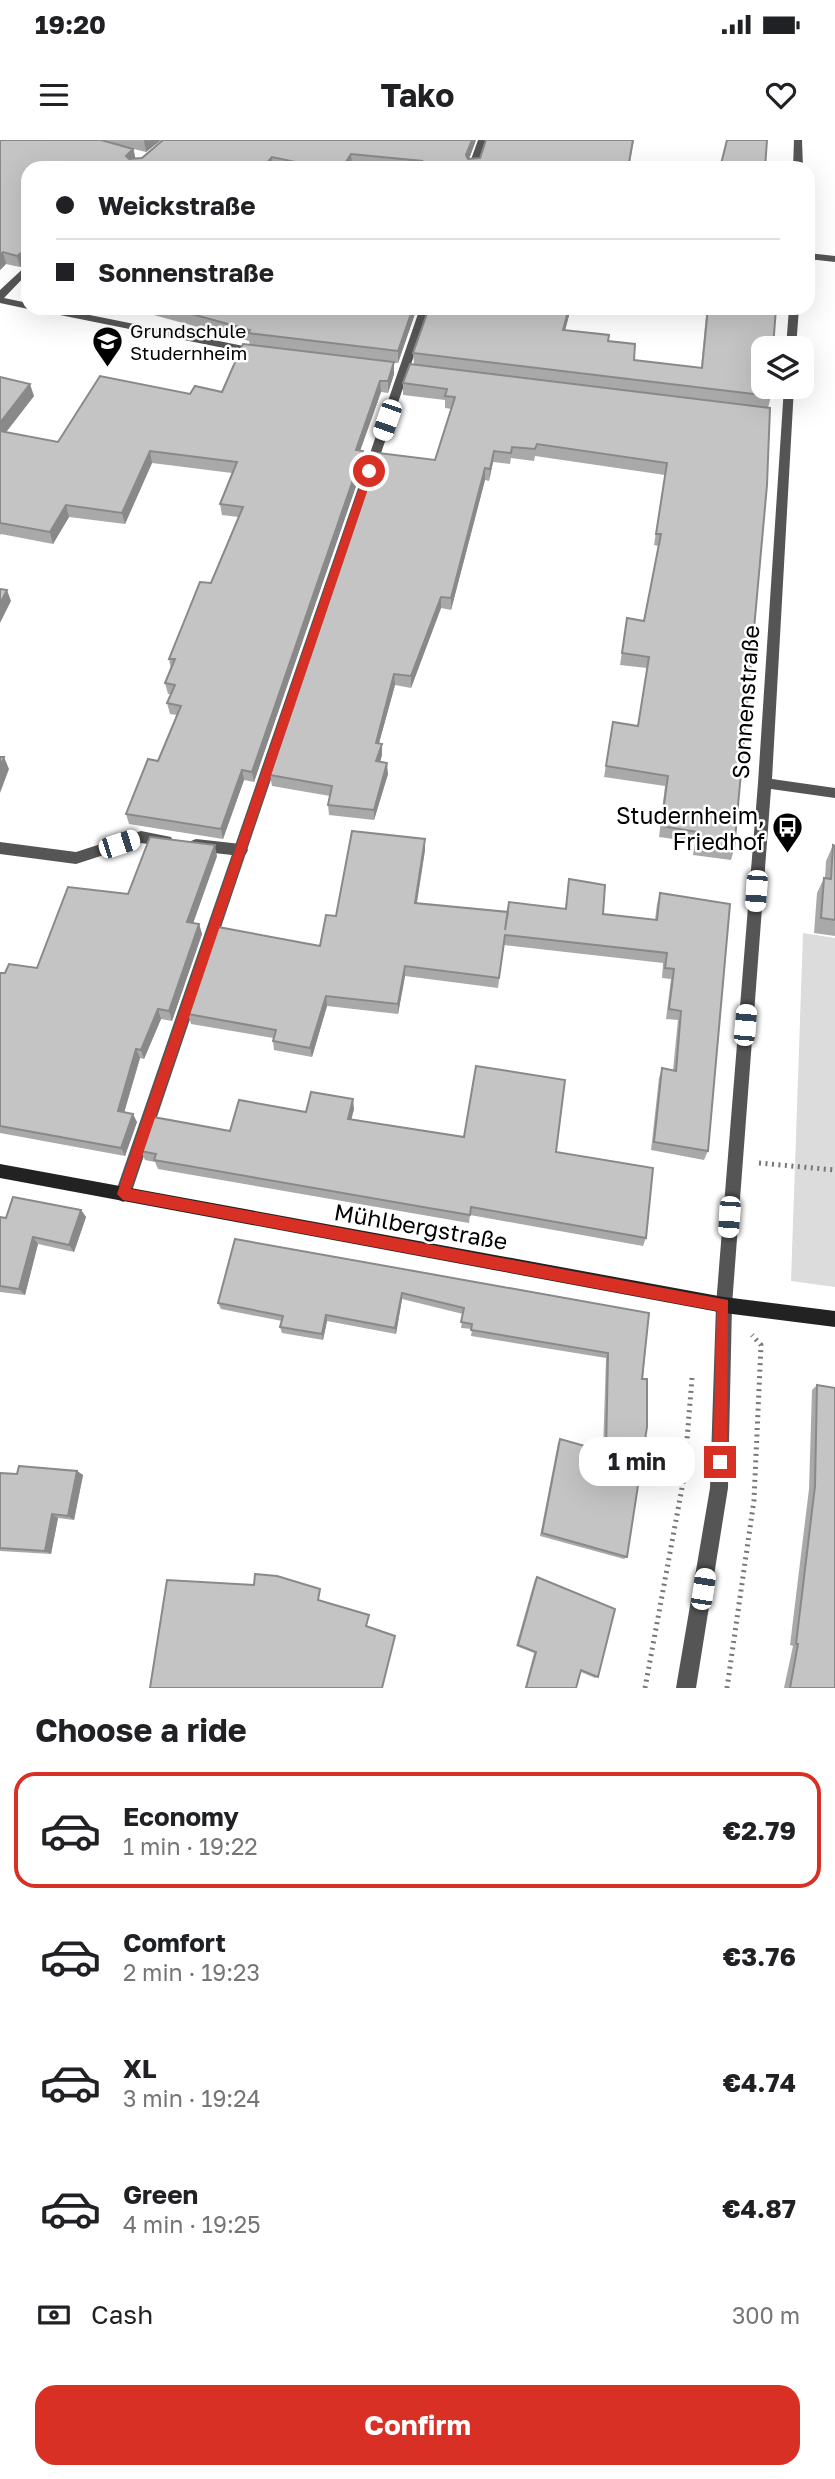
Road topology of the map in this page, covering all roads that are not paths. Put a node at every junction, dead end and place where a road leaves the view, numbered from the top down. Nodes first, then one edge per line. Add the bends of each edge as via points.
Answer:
1 (482, 140) edge
2 (798, 140) edge
3 (475, 161) edge
4 (798, 161) edge
5 (815, 257) edge
6 (835, 259) edge
7 (21, 275) edge
8 (0, 298) edge
9 (21, 304) edge
10 (73, 315) edge
11 (423, 315) edge
12 (793, 315) edge
13 (792, 336) edge
14 (269, 353) edge
15 (785, 399) edge
16 (765, 783) junction
17 (835, 793) edge
18 (0, 848) edge
19 (241, 850) junction
20 (0, 1171) edge
21 (123, 1194) junction
22 (724, 1305) junction
23 (835, 1319) edge
24 (686, 1688) edge

1 - 3 street
2 - 4 street
5 - 6 street
7 - 8 street
8 - 9 street
10 - 14 street
11 - 19 street
12 - 13 street
15 - 16 street, Sonnenstraße via 780,416
16 - 17 street
16 - 22 street, Sonnenstraße
18 - 19 street via 76,858 141,837
19 - 21 street
20 - 21 street, Mühlbergstraße
21 - 22 street, Mühlbergstraße
22 - 23 street, Mühlbergstraße
22 - 24 street, Sonnenstraße via 719,1488

